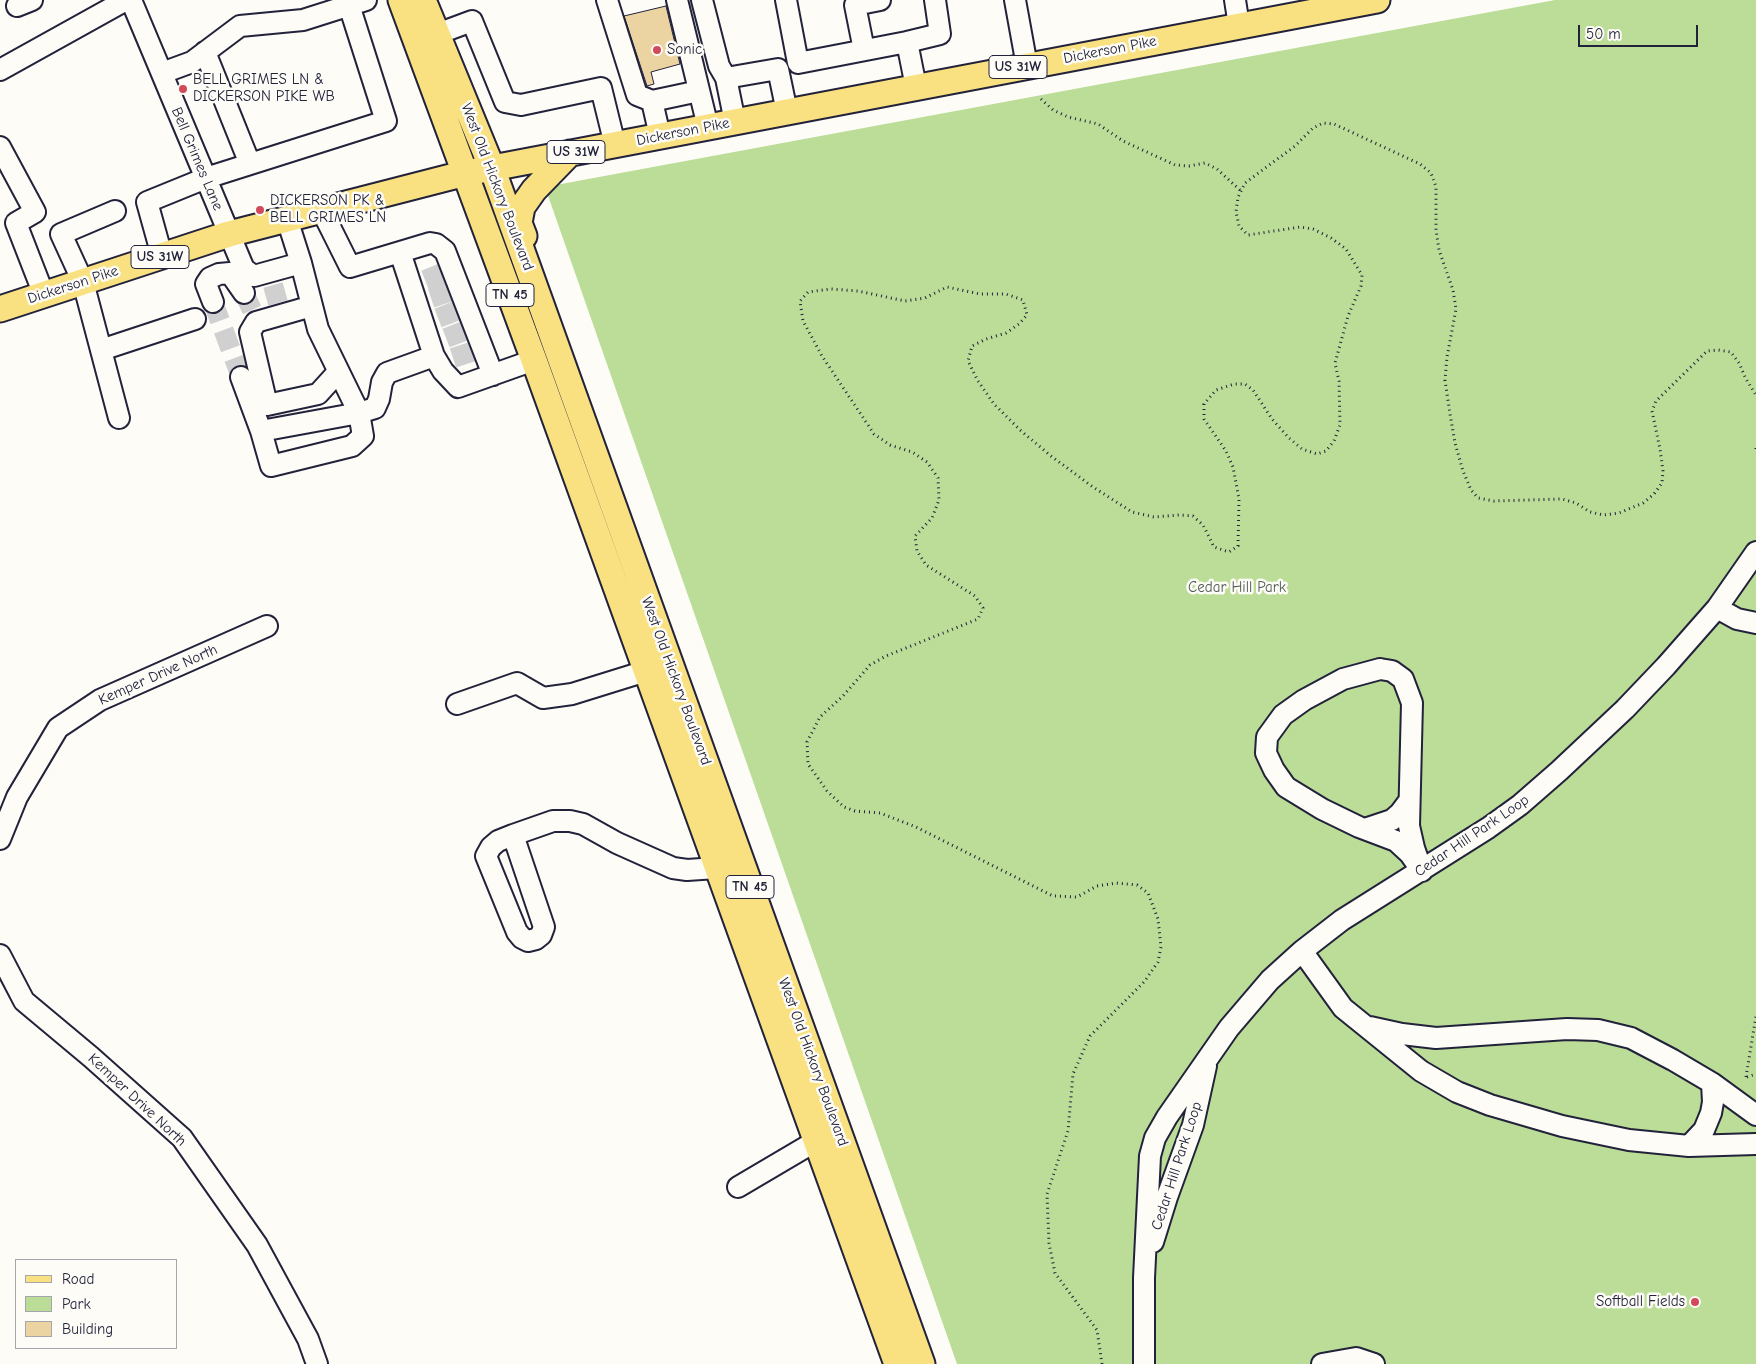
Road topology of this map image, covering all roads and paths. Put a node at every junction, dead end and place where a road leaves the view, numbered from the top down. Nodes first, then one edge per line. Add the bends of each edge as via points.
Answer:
1 (126, 0) edge
2 (131, 0) edge
3 (401, 0) edge
4 (423, 0) edge
5 (607, 0) edge
6 (677, 0) edge
7 (702, 0) edge
8 (786, 0) edge
9 (880, 0) edge
10 (935, 0) edge
11 (1015, 0) edge
12 (1234, 0) edge
13 (1377, 0) edge
14 (358, 3) edge
15 (1238, 26) junction
16 (436, 34) junction
17 (907, 42) junction
18 (864, 50) junction
19 (205, 52) junction
20 (1027, 66) junction
21 (0, 70) edge
22 (162, 73) junction
23 (726, 78) junction
24 (916, 87) junction
25 (699, 91) junction
26 (1041, 99) dead end
27 (652, 101) junction
28 (787, 112) junction
29 (735, 122) junction
30 (708, 127) junction
31 (660, 136) junction
32 (615, 145) junction
33 (0, 147) edge
34 (570, 153) junction
35 (250, 164) junction
36 (492, 168) junction
37 (466, 172) junction
38 (206, 178) junction
39 (1241, 191) junction
40 (322, 209) junction
41 (115, 212) dead end
42 (287, 219) junction
43 (229, 234) junction
44 (400, 252) junction
45 (162, 256) junction
46 (301, 263) junction
47 (83, 282) junction
48 (275, 294) junction
49 (44, 295) junction
50 (213, 302) tunnel mouth
51 (312, 306) junction
52 (251, 308) junction
53 (0, 309) edge
54 (195, 319) dead end
55 (554, 340) junction
56 (101, 350) junction
57 (440, 352) junction
58 (534, 360) junction
59 (338, 372) junction
60 (493, 375) junction
61 (241, 377) tunnel mouth
62 (1756, 395) edge
63 (359, 413) junction
64 (119, 418) dead end
65 (261, 431) junction
66 (1756, 552) edge
67 (1717, 608) junction
68 (1756, 624) edge
69 (268, 626) dead end
70 (646, 671) junction
71 (457, 704) dead end
72 (1410, 801) junction
73 (1365, 829) junction
74 (513, 835) junction
75 (0, 839) edge
76 (743, 866) junction
77 (718, 868) junction
78 (1422, 871) junction
79 (1302, 951) junction
80 (0, 955) edge
81 (1756, 1016) edge
82 (1365, 1026) junction
83 (1209, 1055) junction
84 (1756, 1074) edge
85 (1712, 1083) junction
86 (1756, 1116) edge
87 (816, 1141) junction
88 (1756, 1144) edge
89 (1689, 1146) junction
90 (738, 1187) dead end
91 (1144, 1278) junction
92 (906, 1362) edge
93 (317, 1364) edge
94 (1102, 1364) edge
95 (1144, 1364) edge
96 (1322, 1364) edge
97 (1374, 1364) edge

1 - 21 street
2 - 22 street, Bell Grimes Lane
3 - 37 main road, West Old Hickory Boulevard / TN 45
4 - 16 main road, West Old Hickory Boulevard / TN 45
5 - 27 street via 637,95
6 - 25 street
7 - 23 street via 719,66
8 - 18 street via 798,63
9 - 18 street via 855,5
10 - 17 street via 940,34
11 - 20 street
12 - 15 street
13 - 15 main road, Dickerson Pike / US 31W
14 - 19 street via 303,20 240,26
14 - 35 street via 386,121
15 - 20 main road, Dickerson Pike / US 31W
16 - 32 street via 472,21 505,102 521,105 601,88
16 - 36 main road, West Old Hickory Boulevard / TN 45
17 - 18 street
17 - 24 street
19 - 22 street via 192,62
19 - 35 street
20 - 24 main road, Dickerson Pike / US 31W
22 - 38 street, Bell Grimes Lane
23 - 28 street via 778,69
23 - 29 street
24 - 28 main road, Dickerson Pike / US 31W
25 - 27 street
25 - 30 street
26 - 39 path via 1053,110 1098,124 1175,166 1205,163 1217,169
27 - 31 street
28 - 29 main road, Dickerson Pike / US 31W
29 - 30 main road, Dickerson Pike / US 31W
30 - 31 main road, Dickerson Pike / US 31W
31 - 32 main road, Dickerson Pike / US 31W
32 - 34 main road, Dickerson Pike / US 31W
33 - 49 street via 35,212 16,223
34 - 36 main road, Dickerson Pike / US 31W
34 - 55 main road via 534,190 522,207 519,224 556,325
35 - 38 street
36 - 37 main road, Dickerson Pike / US 31W
36 - 55 main road, West Old Hickory Boulevard / TN 45
37 - 40 main road, Dickerson Pike / US 31W
37 - 58 main road, West Old Hickory Boulevard / TN 45
38 - 43 street, Bell Grimes Lane
38 - 45 street via 148,202
39 - 62 path via 1245,183 1323,123 1334,124 1420,164 1431,173 1436,187 1439,250 1456,309 1446,372 1450,414 1462,471 1478,498 1494,501 1562,499 1590,512 1603,515 1619,513 1643,503 1662,483 1660,449 1652,411 1656,401 1707,351 1731,352
39 - 94 path via 1236,212 1238,226 1248,235 1300,227 1313,229 1346,249 1362,275 1335,364 1339,380 1340,424 1326,450 1317,454 1302,449 1272,419 1253,390 1245,384 1216,390 1204,404 1204,419 1226,450 1233,467 1239,499 1238,546 1229,552 1214,547 1203,525 1193,516 1154,517 1132,512 1051,456 994,404 968,361 972,346 1006,333 1019,324 1027,314 1023,300 1006,294 980,294 947,287 925,298 905,301 831,289 808,292 800,301 803,322 874,434 927,462 938,478 938,500 932,518 915,536 917,551 926,565 975,596 983,608 978,619 870,665 820,718 807,742 808,764 844,808 880,813 916,826 1054,896 1076,897 1097,886 1116,883 1137,885 1148,893 1158,919 1161,947 1158,962 1144,982 1090,1036 1073,1074 1068,1131 1047,1194 1054,1273 1096,1330
40 - 42 main road, Dickerson Pike / US 31W
40 - 44 street via 350,267
41 - 47 street via 61,234
42 - 43 main road, Dickerson Pike / US 31W
42 - 46 street
43 - 45 main road, Dickerson Pike / US 31W
43 - 48 street, Bell Grimes Lane via 244,269
44 - 57 street via 421,292
44 - 60 street via 430,243 445,251 470,329
45 - 47 main road, Dickerson Pike / US 31W
46 - 48 street
46 - 51 street
47 - 49 main road, Dickerson Pike / US 31W
47 - 56 street
48 - 51 street
48 - 52 street
49 - 53 main road, Dickerson Pike / US 31W
50 - 52 street via 206,284 210,278 230,273
51 - 59 street
52 - 59 street via 250,332 267,404 318,394
54 - 56 street
55 - 76 main road, West Old Hickory Boulevard / TN 45
56 - 64 street
57 - 60 street via 443,371 458,387
57 - 63 street via 387,373 375,408
58 - 60 street
58 - 70 main road, West Old Hickory Boulevard / TN 45
59 - 63 street
61 - 65 street
63 - 65 street
63 - 65 street via 363,436 352,446 271,466
66 - 67 street, Cedar Hill Park Loop
67 - 68 street via 1737,619
67 - 78 street, Cedar Hill Park Loop via 1645,688 1559,771 1520,805
69 - 75 street, Kemper Drive North via 100,700 58,728 17,797
70 - 71 street via 572,694 543,698 517,683
70 - 77 main road, West Old Hickory Boulevard / TN 45
72 - 73 street via 1392,820
72 - 73 street via 1412,703 1403,679 1392,671 1380,669 1343,679 1304,700 1283,715 1267,737 1266,753 1274,770 1286,787
72 - 78 street via 1409,826
73 - 78 street via 1396,842
74 - 74 street via 498,841 486,856 517,932 528,941 541,935 544,928
74 - 77 street via 553,822 570,821 583,824 617,844 673,868
76 - 77 street
76 - 92 main road, West Old Hickory Boulevard / TN 45
77 - 87 main road, West Old Hickory Boulevard / TN 45
78 - 79 street, Cedar Hill Park Loop via 1342,920
79 - 82 street via 1343,1008
79 - 83 street, Cedar Hill Park Loop via 1244,1009
80 - 93 street, Kemper Drive North via 24,1001 182,1138 257,1245 308,1339
81 - 84 path via 1746,1077
82 - 85 street via 1436,1038 1567,1029 1598,1030 1631,1038
82 - 89 street via 1421,1071 1457,1092 1490,1105 1562,1126 1630,1140
83 - 91 street, Cedar Hill Park Loop via 1193,1126 1167,1197
83 - 91 street, Cedar Hill Park Loop via 1155,1138 1148,1176
85 - 86 street
85 - 89 street via 1711,1113 1704,1130
87 - 90 street
87 - 92 main road, West Old Hickory Boulevard / TN 45
88 - 89 street
91 - 95 street, Cedar Hill Park Loop
96 - 97 street via 1356,1358

